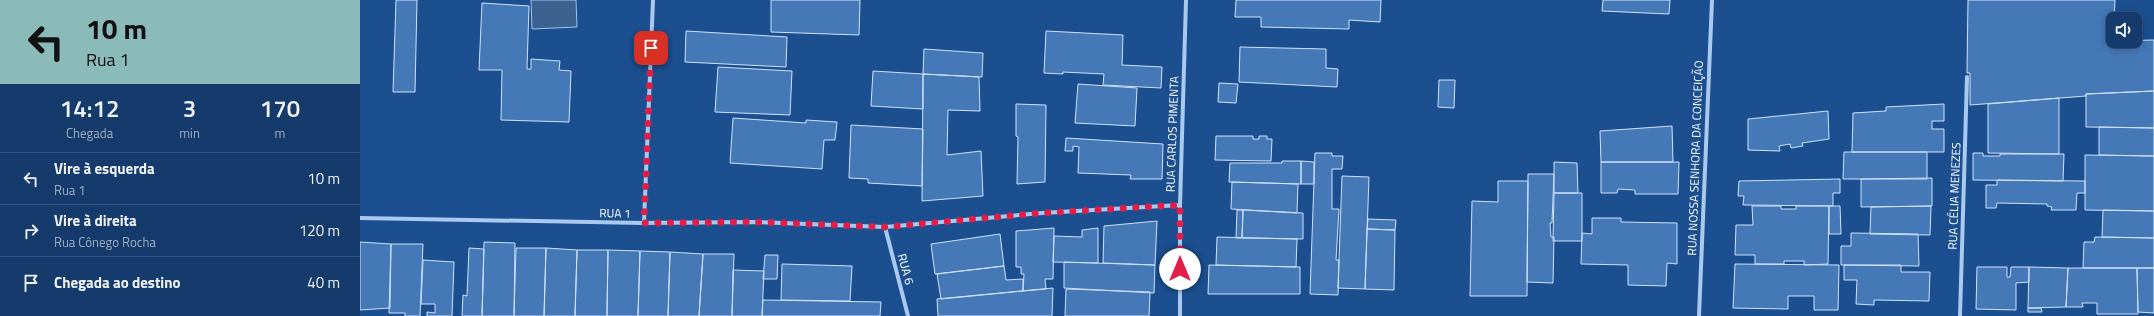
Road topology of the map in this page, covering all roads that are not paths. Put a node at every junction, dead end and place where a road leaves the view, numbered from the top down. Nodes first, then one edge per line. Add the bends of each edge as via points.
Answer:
1 (653, 0) edge
2 (1186, 0) edge
3 (1712, 0) edge
4 (1967, 77) dead end
5 (1180, 205) junction
6 (360, 218) edge
7 (644, 223) junction
8 (885, 227) junction
9 (908, 316) edge
10 (1180, 316) edge
11 (1699, 316) edge
12 (1960, 316) edge

1 - 7 street
2 - 5 street, RUA CARLOS PIMENTA
3 - 11 street, RUA NOSSA SENHORA DA CONCEIÇÃO
4 - 12 street, RUA CÉLIA MENEZES
5 - 8 street, RUA 1 via 1042,213
5 - 10 street, RUA CARLOS PIMENTA
6 - 7 street, RUA 1
7 - 8 street, RUA 1 via 755,222
8 - 9 street, RUA 6

